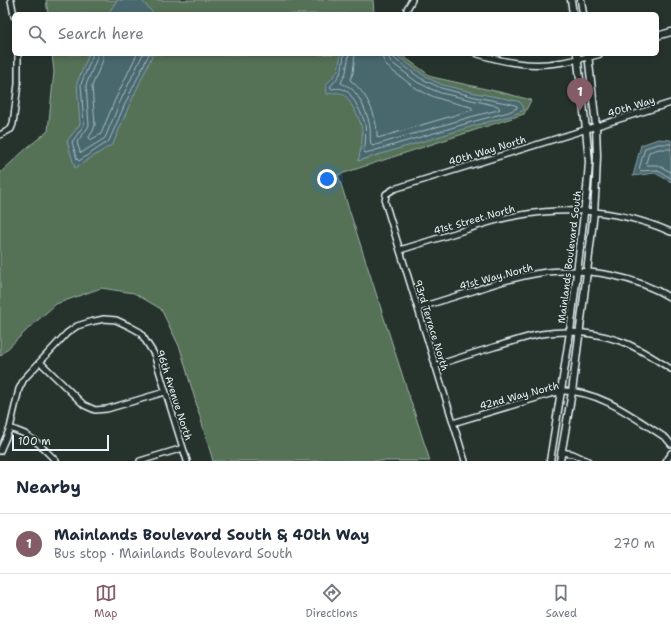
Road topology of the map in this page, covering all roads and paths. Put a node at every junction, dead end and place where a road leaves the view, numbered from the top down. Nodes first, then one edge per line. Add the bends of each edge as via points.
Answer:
1 (11, 0) edge
2 (412, 0) edge
3 (571, 0) edge
4 (581, 0) edge
5 (13, 12) edge
6 (407, 12) edge
7 (573, 12) edge
8 (583, 12) edge
9 (671, 32) edge
10 (659, 35) edge
11 (18, 56) edge
12 (485, 56) edge
13 (588, 56) edge
14 (578, 57) edge
15 (671, 103) edge
16 (596, 126) junction
17 (586, 129) junction
18 (0, 135) edge
19 (386, 194) joint
20 (585, 211) junction
21 (594, 212) junction
22 (671, 232) edge
23 (400, 250) junction
24 (577, 272) junction
25 (587, 272) junction
26 (671, 298) edge
27 (418, 308) junction
28 (570, 332) junction
29 (579, 332) junction
30 (40, 362) junction
31 (435, 366) junction
32 (671, 369) edge
33 (561, 391) junction
34 (165, 392) junction
35 (572, 392) junction
36 (453, 423) junction
37 (10, 428) junction
38 (671, 444) edge
39 (183, 448) junction
40 (0, 451) edge
41 (561, 452) junction
42 (671, 453) edge
43 (56, 461) edge
44 (140, 461) edge
45 (187, 461) edge
46 (465, 461) edge
47 (550, 461) edge
48 (560, 461) edge
49 (588, 461) edge
50 (666, 461) edge

1 - 5 street
2 - 6 street
3 - 7 street
4 - 8 street
9 - 10 street
11 - 18 street via 18,84 13,124 11,129
12 - 14 street via 527,64 566,62
13 - 14 street
13 - 16 street, Mainlands Boulevard South
14 - 17 street, Mainlands Boulevard South
15 - 16 street, 40th Way
16 - 17 street, 40th Way North
16 - 21 street, Mainlands Boulevard South
17 - 19 street, 40th Way North via 394,189
17 - 20 street, Mainlands Boulevard South via 588,162
19 - 23 street, 93rd Terrace North via 385,202
20 - 21 street, 41st Street North
20 - 23 street, 41st Street North via 538,212 513,216
20 - 24 street, Mainlands Boulevard South
21 - 22 street, 41st Street North via 636,220
21 - 25 street, Mainlands Boulevard South
23 - 27 street, 93rd Terrace North
24 - 25 street, 41st Way North
24 - 27 street, 41st Way North via 547,272 524,276
24 - 28 street, Mainlands Boulevard South
25 - 26 street, 41st Way North via 645,285
25 - 29 street, Mainlands Boulevard South
27 - 31 street, 93rd Terrace North
28 - 29 street
28 - 31 street via 540,334
28 - 33 street, Mainlands Boulevard South
29 - 32 street via 620,341
29 - 35 street, Mainlands Boulevard South
30 - 34 street via 84,405 95,410 107,409
30 - 34 street, 96th Avenue North via 77,326 97,320 116,320 140,332 154,354
30 - 37 street via 24,379
31 - 36 street, 93rd Terrace North
33 - 35 street, 42nd Way North
33 - 36 street, 42nd Way North
33 - 47 street, Mainlands Boulevard South
34 - 39 street, 96th Avenue North
35 - 38 street, 42nd Way North via 599,398 614,405 666,438
35 - 41 street, Mainlands Boulevard South
36 - 46 street, 93rd Terrace North
37 - 40 street
37 - 43 street via 39,444
39 - 44 street
39 - 45 street, 96th Avenue North
41 - 48 street, Mainlands Boulevard South
41 - 49 street
42 - 50 street

